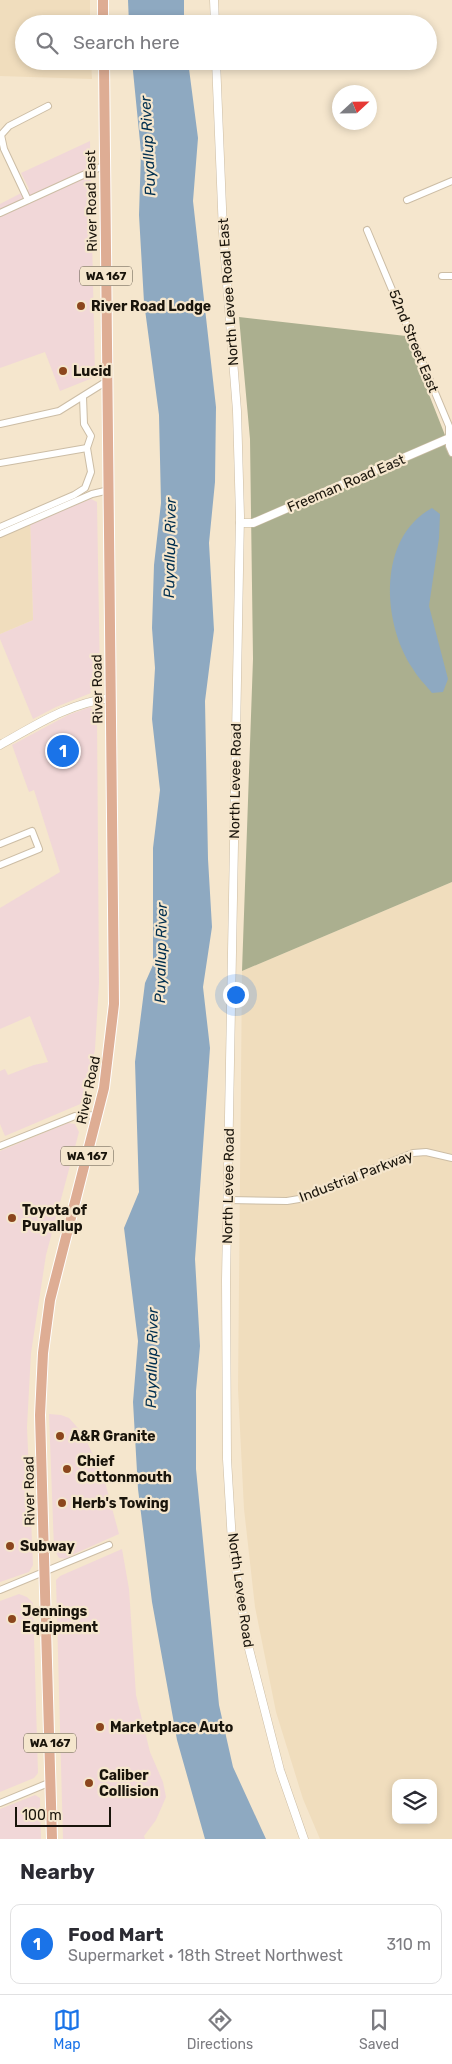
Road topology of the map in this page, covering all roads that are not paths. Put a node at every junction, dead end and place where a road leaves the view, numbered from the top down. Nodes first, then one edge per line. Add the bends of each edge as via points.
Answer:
1 (103, 0) edge
2 (214, 0) edge
3 (103, 15) edge
4 (214, 15) edge
5 (104, 70) edge
6 (216, 70) edge
7 (48, 106) dead end
8 (105, 165) junction
9 (452, 181) edge
10 (28, 200) junction
11 (407, 200) dead end
12 (0, 213) edge
13 (368, 230) dead end
14 (442, 276) dead end
15 (452, 276) edge
16 (107, 381) junction
17 (83, 397) junction
18 (0, 424) edge
19 (450, 438) edge
20 (87, 448) junction
21 (452, 453) edge
22 (0, 463) edge
23 (109, 490) junction
24 (240, 523) junction
25 (0, 527) edge
26 (0, 534) edge
27 (111, 698) junction
28 (0, 745) edge
29 (0, 844) edge
30 (0, 865) edge
31 (97, 1115) junction
32 (0, 1146) edge
33 (452, 1158) edge
34 (228, 1200) junction
35 (109, 1544) dead end
36 (44, 1572) junction
37 (0, 1590) edge
38 (51, 1782) junction
39 (0, 1802) edge
40 (52, 1839) edge
41 (304, 1839) edge

1 - 3 main road
2 - 4 street
5 - 8 main road, River Road East / WA 167
6 - 24 street, North Levee Road East via 223,232 237,411
7 - 10 street via 2,132 1,140
8 - 10 street
8 - 16 main road, River Road East / WA 167
9 - 11 street
10 - 12 street
13 - 19 street, 52nd Street East via 449,426
14 - 15 street
16 - 17 street
16 - 23 main road, River Road East / WA 167
17 - 18 street via 59,411
17 - 20 street via 84,424 91,436
19 - 21 street, 52nd Street East
19 - 24 street, Freeman Road East via 253,523
20 - 22 street
20 - 25 street via 92,472 85,488
23 - 26 street via 92,494
23 - 27 main road, River Road / WA 167
24 - 34 street, North Levee Road
27 - 28 street via 86,702 58,713
27 - 31 main road, River Road / WA 167 via 114,1004 108,1066
29 - 30 street via 32,831 39,849
31 - 32 street via 75,1116
31 - 36 main road, River Road / WA 167 via 50,1300 43,1353 40,1415
33 - 34 street, Industrial Parkway via 426,1152 414,1153 299,1199
34 - 41 street, North Levee Road via 226,1433 232,1542 247,1641 280,1770
35 - 36 street
36 - 37 street
36 - 38 main road, River Road / WA 167
38 - 39 street
38 - 40 main road, River Road / WA 167

